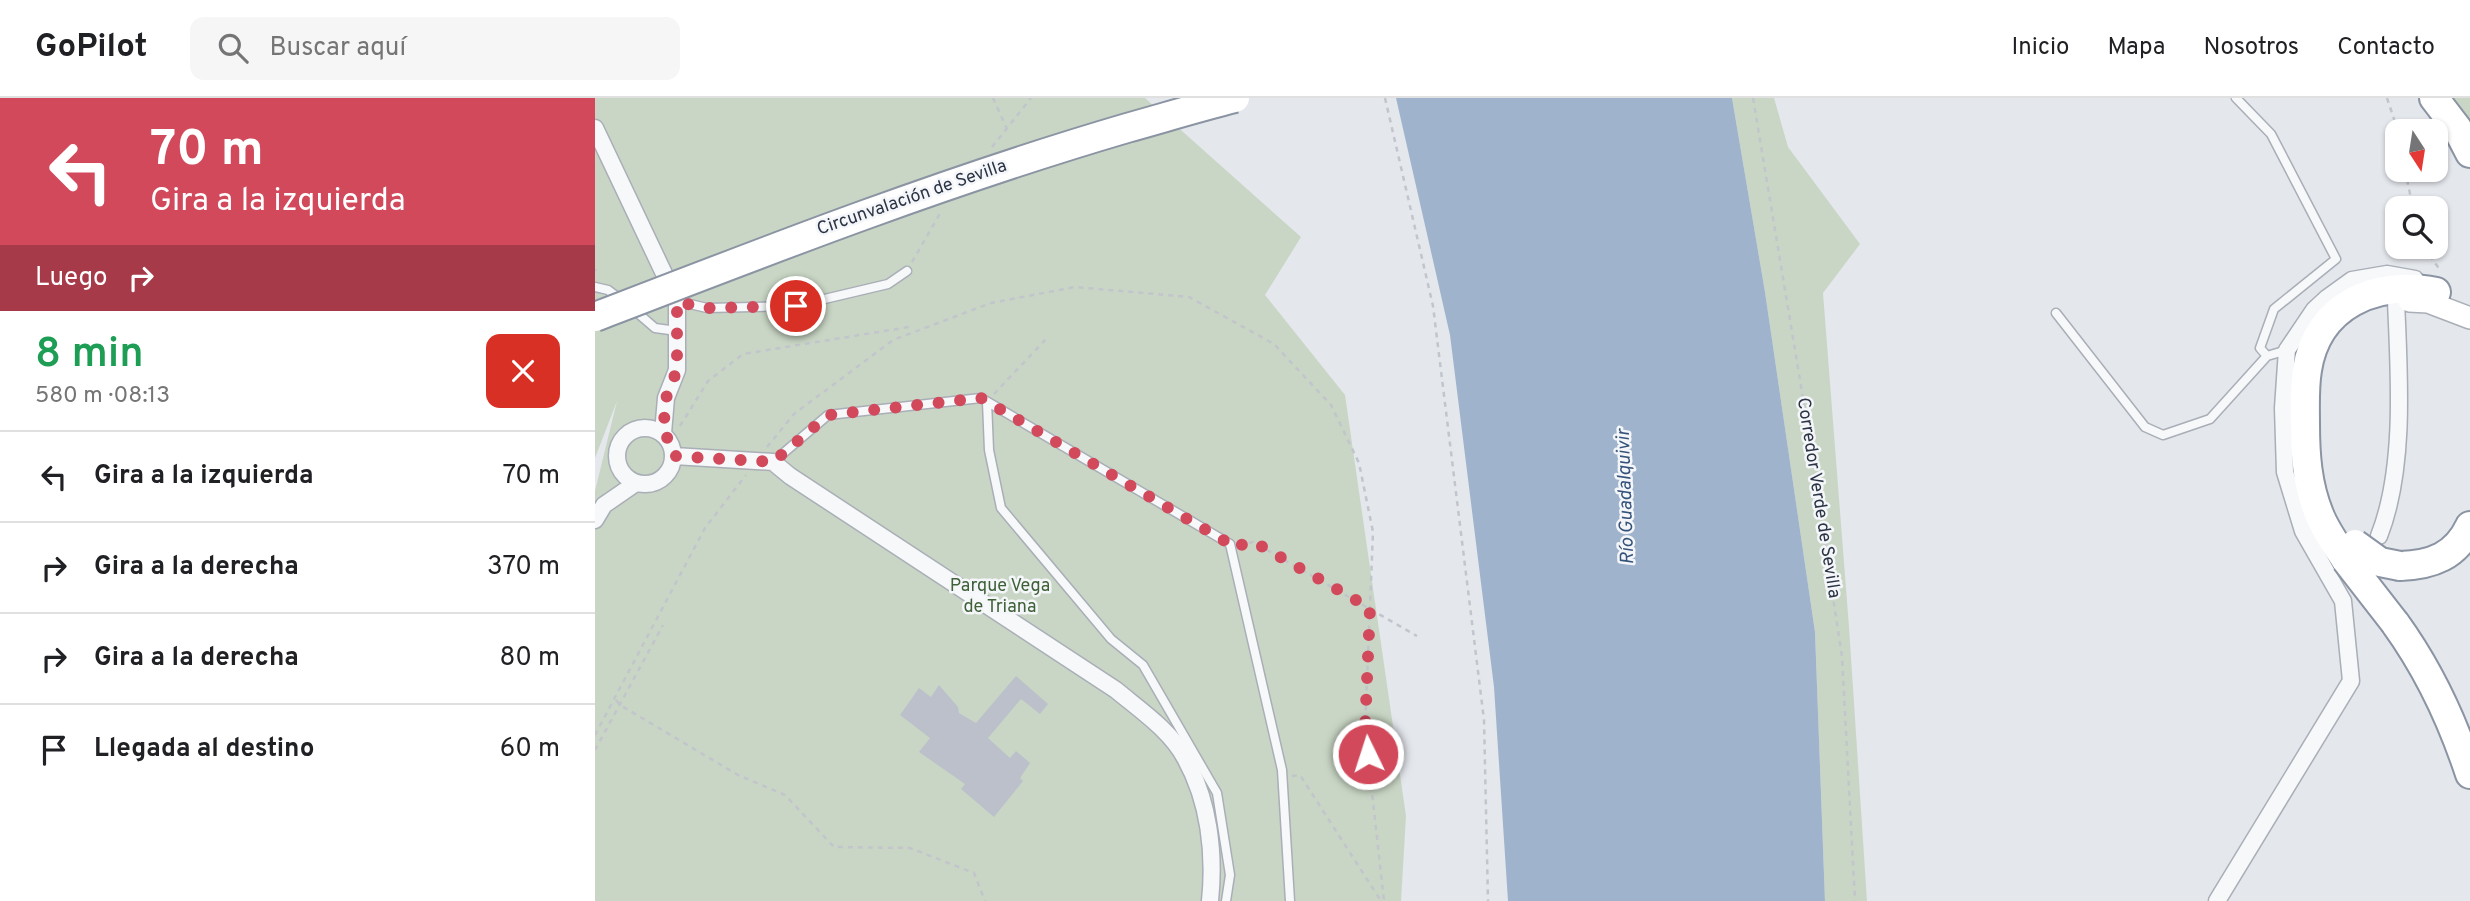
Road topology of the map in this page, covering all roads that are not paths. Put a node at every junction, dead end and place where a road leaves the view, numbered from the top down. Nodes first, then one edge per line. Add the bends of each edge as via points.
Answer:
1 (1235, 98) edge
2 (2236, 98) edge
3 (2434, 98) edge
4 (595, 128) edge
5 (2470, 153) edge
6 (907, 271) road end
7 (595, 287) edge
8 (2436, 292) junction
9 (2396, 301) junction
10 (677, 302) junction
11 (2470, 305) edge
12 (2056, 313) dead end
13 (595, 317) edge
14 (2470, 318) edge
15 (677, 331) junction
16 (2287, 350) junction
17 (2267, 356) junction
18 (987, 402) junction
19 (665, 436) junction
20 (674, 456) junction
21 (765, 461) junction
22 (636, 483) junction
23 (595, 520) edge
24 (2470, 526) edge
25 (2360, 546) junction
26 (2470, 774) edge
27 (1210, 901) edge
28 (1226, 901) edge
29 (1290, 901) edge
30 (2217, 901) edge

1 - 13 highway, Circunvalación de Sevilla, bridge via 956,181
2 - 17 lane via 2271,134 2336,259 2274,309 2260,348
3 - 5 highway
4 - 10 street
6 - 10 lane via 888,284 796,306 707,308
7 - 15 lane via 608,290 655,328
8 - 11 main road
8 - 16 street via 2417,279 2401,276 2352,280 2313,310
8 - 25 highway via 2397,287 2357,299 2325,325 2314,345 2305,400 2308,475 2318,513
9 - 14 main road via 2428,302
9 - 25 street via 2396,462 2386,517
9 - 25 highway via 2353,319 2334,341 2323,364 2319,411 2324,481 2337,519
10 - 15 street
12 - 17 lane via 2145,426 2163,435 2210,419
15 - 19 street via 677,370 666,398
16 - 17 lane
16 - 30 street via 2285,472 2303,531 2343,601 2351,681
18 - 21 lane via 981,398 828,415
18 - 28 lane via 989,450 1002,508 1111,639 1143,666 1217,793 1230,875
18 - 29 lane via 1230,544 1282,777
19 - 20 street
19 - 22 street via 654,429 634,429 620,442 617,461 621,471
20 - 21 street
20 - 22 street via 661,479
21 - 27 street via 1116,690 1157,723 1185,758 1206,810 1213,869
22 - 23 street via 604,505
24 - 25 highway, bridge via 2458,545 2433,562 2400,566 2380,562
25 - 26 highway, bridge via 2395,623 2427,669

